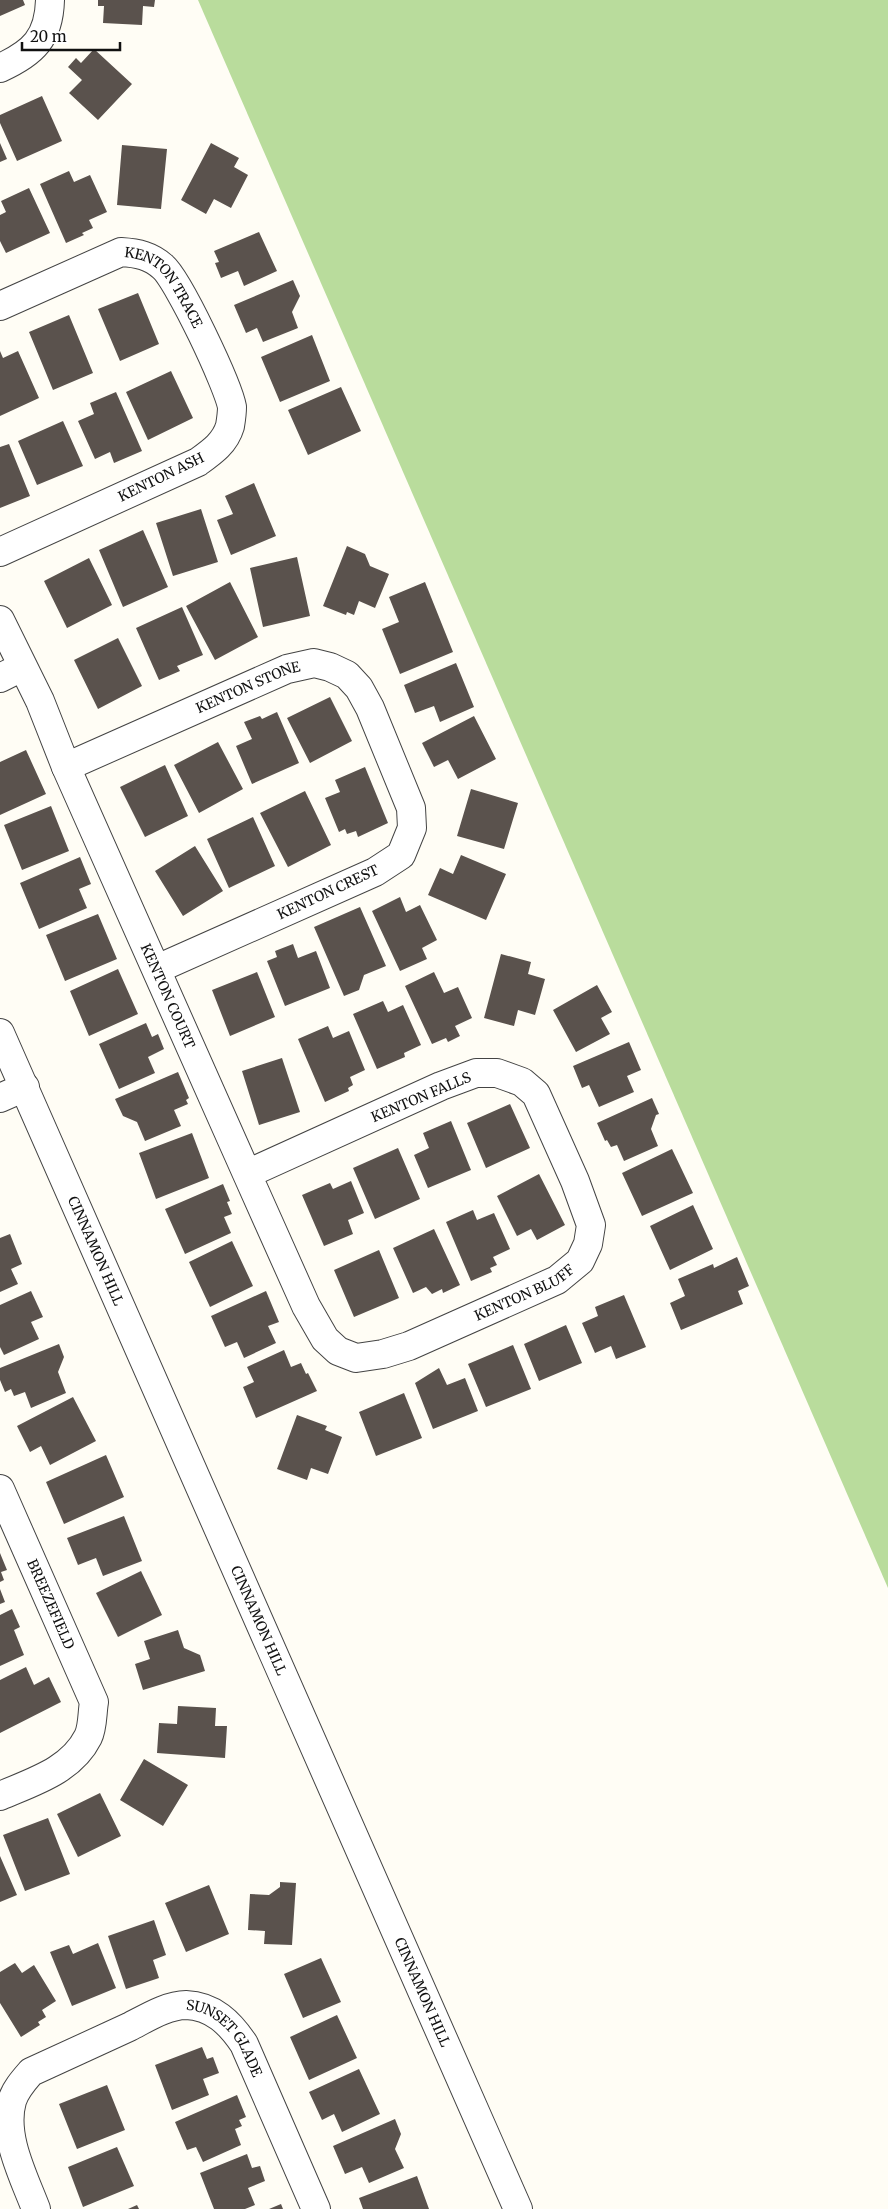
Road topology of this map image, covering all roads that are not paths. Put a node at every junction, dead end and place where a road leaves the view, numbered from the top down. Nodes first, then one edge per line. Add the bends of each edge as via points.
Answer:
1 (50, 9) edge
2 (0, 68) edge
3 (0, 306) edge
4 (205, 342) joint
5 (0, 552) edge
6 (0, 620) edge
7 (11, 672) edge
8 (390, 756) joint
9 (66, 767) junction
10 (157, 969) junction
11 (0, 1033) edge
12 (25, 1087) junction
13 (0, 1098) edge
14 (562, 1152) joint
15 (247, 1174) junction
16 (356, 1358) joint
17 (0, 1490) edge
18 (0, 1796) edge
19 (36, 2209) edge
20 (316, 2209) edge
21 (518, 2209) edge

1 - 2 street via 44,35 24,57
3 - 4 street, KENTON TRACE via 121,252 139,254 165,268
4 - 5 street, KENTON ASH via 232,408 229,427 219,447 198,462
6 - 7 street, KENTON COURT
7 - 9 street, KENTON COURT via 40,701
8 - 9 street, KENTON STONE via 359,688 347,676 330,667 314,664 287,670
8 - 10 street, KENTON CREST via 411,808 412,828 401,855 375,872
9 - 10 street, KENTON COURT
10 - 15 street, KENTON COURT
11 - 12 street, CINNAMON HILL
12 - 13 street
12 - 21 street, CINNAMON HILL
14 - 15 street, KENTON FALLS via 536,1094 522,1082 497,1073 476,1073
14 - 16 street, KENTON BLUFF via 591,1225 588,1244 580,1262 557,1280 409,1346
15 - 16 street, KENTON COURT via 306,1306 325,1339 338,1351
17 - 18 street, BREEZEFIELD via 94,1702 89,1736 78,1752 59,1770
19 - 20 street, SUNSET GLADE via 10,2131 12,2101 20,2084 31,2072 161,2012 185,2005 205,2008 218,2015 244,2044

